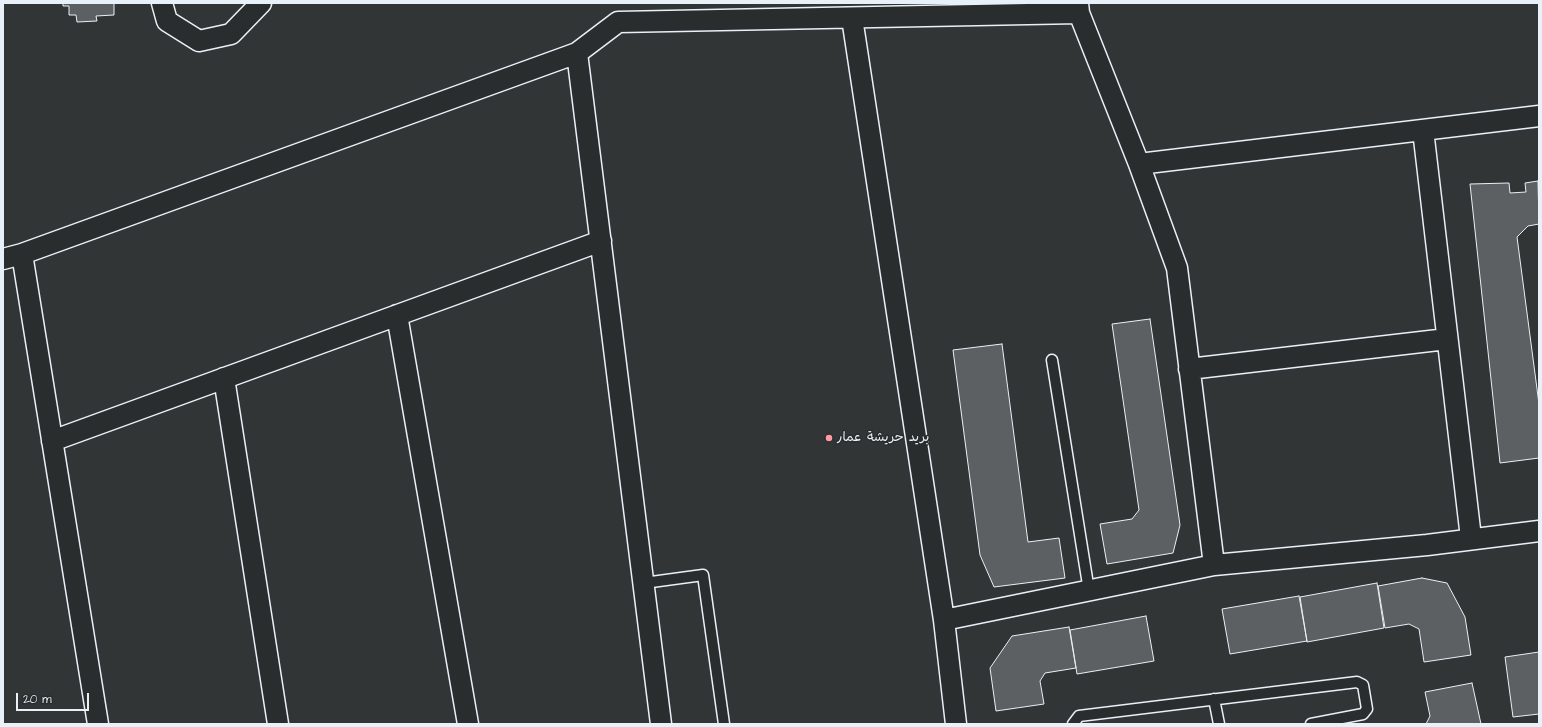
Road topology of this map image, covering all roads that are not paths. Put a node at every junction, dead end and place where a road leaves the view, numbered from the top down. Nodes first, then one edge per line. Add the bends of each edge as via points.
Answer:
1 (162, 3) edge
2 (261, 3) edge
3 (1078, 8) edge
4 (940, 10) edge
5 (852, 18) junction
6 (577, 53) junction
7 (1539, 116) edge
8 (1423, 130) junction
9 (1139, 164) junction
10 (601, 241) junction
11 (22, 254) junction
12 (3, 259) edge
13 (397, 315) junction
14 (1447, 339) junction
15 (1052, 360) dead end
16 (1189, 369) junction
17 (224, 378) junction
18 (52, 441) junction
19 (1539, 531) edge
20 (1471, 538) junction
21 (1214, 565) junction
22 (644, 583) junction
23 (1089, 590) junction
24 (944, 620) junction
25 (1214, 699) junction
26 (98, 724) edge
27 (278, 724) edge
28 (468, 724) edge
29 (661, 724) edge
30 (724, 724) edge
31 (956, 724) edge
32 (1073, 724) edge
33 (1219, 724) edge
34 (1311, 724) edge

1 - 2 street via 167,21 199,41 231,34
3 - 4 street
3 - 9 street
4 - 5 street
5 - 6 street via 618,22
5 - 24 street
6 - 10 street
6 - 11 street
7 - 8 street
8 - 9 street
8 - 14 street
9 - 16 street via 1177,268
10 - 13 street
10 - 22 street
11 - 12 street
11 - 18 street
13 - 17 street
13 - 28 street
14 - 16 street
14 - 20 street
15 - 23 lane
16 - 21 street
17 - 18 street
17 - 27 street
18 - 26 street
19 - 20 street
20 - 21 street
21 - 23 street
22 - 29 street
22 - 30 lane via 703,575
23 - 24 street
24 - 31 street
25 - 32 lane via 1079,716
25 - 33 lane
25 - 34 lane via 1357,682 1363,685 1367,709 1363,714

